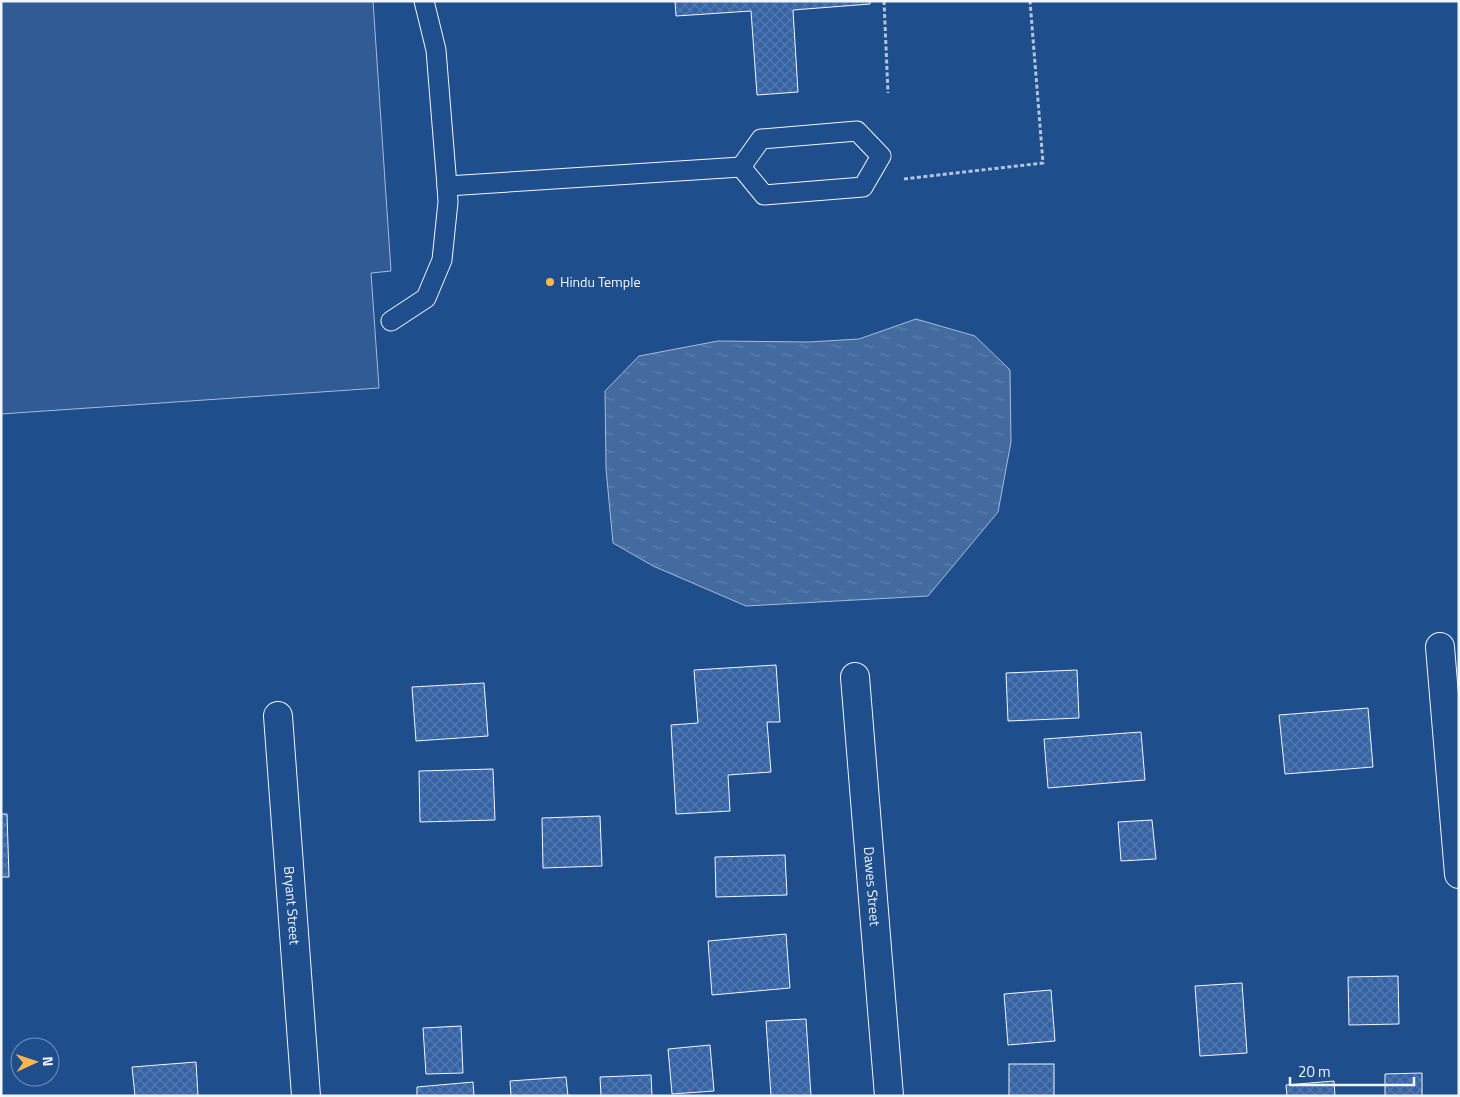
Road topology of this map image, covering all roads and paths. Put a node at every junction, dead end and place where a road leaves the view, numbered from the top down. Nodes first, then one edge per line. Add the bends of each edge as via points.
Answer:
1 (424, 1) edge
2 (884, 1) edge
3 (1030, 1) edge
4 (888, 93) dead end
5 (741, 167) junction
6 (901, 180) dead end
7 (447, 186) junction
8 (391, 321) dead end
9 (1440, 647) dead end
10 (855, 677) dead end
11 (278, 716) dead end
12 (1459, 874) edge
13 (306, 1096) edge
14 (888, 1096) edge

1 - 7 lane via 436,50
2 - 4 path
3 - 6 path via 1043,163
5 - 5 lane via 764,195 863,187 881,156 857,131 761,139
5 - 7 lane
7 - 8 lane via 442,260 426,298
9 - 12 street
10 - 14 street, Dawes Street
11 - 13 street, Bryant Street

